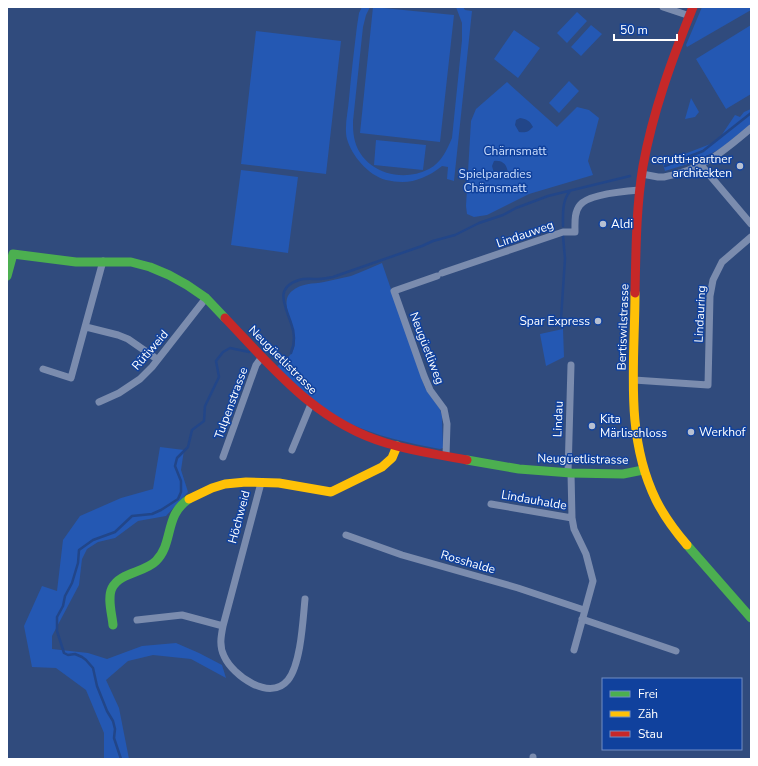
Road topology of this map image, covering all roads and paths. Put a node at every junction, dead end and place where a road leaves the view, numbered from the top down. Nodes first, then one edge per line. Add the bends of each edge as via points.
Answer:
1 (663, 7) edge
2 (691, 11) edge
3 (751, 128) edge
4 (701, 165) junction
5 (642, 174) junction
6 (640, 190) junction
7 (751, 224) edge
8 (751, 237) edge
9 (103, 261) junction
10 (440, 274) joint
11 (7, 276) edge
12 (206, 298) junction
13 (86, 326) junction
14 (154, 357) dead end
15 (262, 357) junction
16 (571, 365) dead end
17 (43, 369) dead end
18 (634, 380) junction
19 (99, 402) dead end
20 (311, 404) junction
21 (397, 446) junction
22 (292, 450) dead end
23 (446, 456) junction
24 (223, 457) dead end
25 (643, 470) junction
26 (569, 473) junction
27 (261, 483) junction
28 (491, 504) dead end
29 (572, 518) junction
30 (346, 535) dead end
31 (305, 599) dead end
32 (584, 610) junction
33 (751, 618) edge
34 (582, 619) junction
35 (137, 620) dead end
36 (113, 625) dead end
37 (222, 626) junction
38 (574, 650) dead end
39 (676, 651) dead end

1 - 2 street
2 - 5 street, Bertiswilstrasse via 658,102
3 - 4 street via 716,157
4 - 5 street via 664,177
4 - 7 street
5 - 6 street, Bertiswilstrasse
6 - 10 street, Lindauweg via 611,193 584,201 576,213 575,232 563,232
6 - 18 street, Bertiswilstrasse
8 - 18 street, Lindauring via 722,262 713,280 710,296 708,384
9 - 11 street, Neugüetlistrasse via 76,262 13,254
9 - 12 street, Neugüetlistrasse via 131,262 150,267 169,275
9 - 13 street
10 - 23 street, Neugüetliweg via 394,291 424,376 430,390 444,409 447,424
12 - 15 street, Neugüetlistrasse
12 - 19 street, Rütiweid via 140,379
13 - 14 street via 128,339
13 - 17 street via 71,378
15 - 20 street, Neugüetlistrasse
15 - 24 street, Tulpenstrasse via 256,365
16 - 26 street, Lindau
18 - 25 street, Bertiswilstrasse via 634,427
20 - 21 street, Neugüetlistrasse via 355,432
20 - 22 street
21 - 23 street, Neugüetlistrasse
21 - 27 street via 394,457 386,464 331,492
23 - 26 street, Neugüetlistrasse via 519,469
25 - 26 street, Neugüetlistrasse via 623,474
25 - 33 street, Bertiswilstrasse via 655,499 684,542
26 - 29 street
27 - 36 street, Höchweid via 217,486 180,506 173,516 165,546 156,561 113,586 110,594
27 - 37 street, Höchweid
28 - 29 street, Lindauhalde
29 - 32 street via 593,581
30 - 32 street, Rosshalde via 402,555
31 - 37 street, Höchweid via 296,666 288,680 277,688 262,688 251,684 227,662 220,645
32 - 34 street
34 - 38 street
34 - 39 street
35 - 37 street via 182,615

